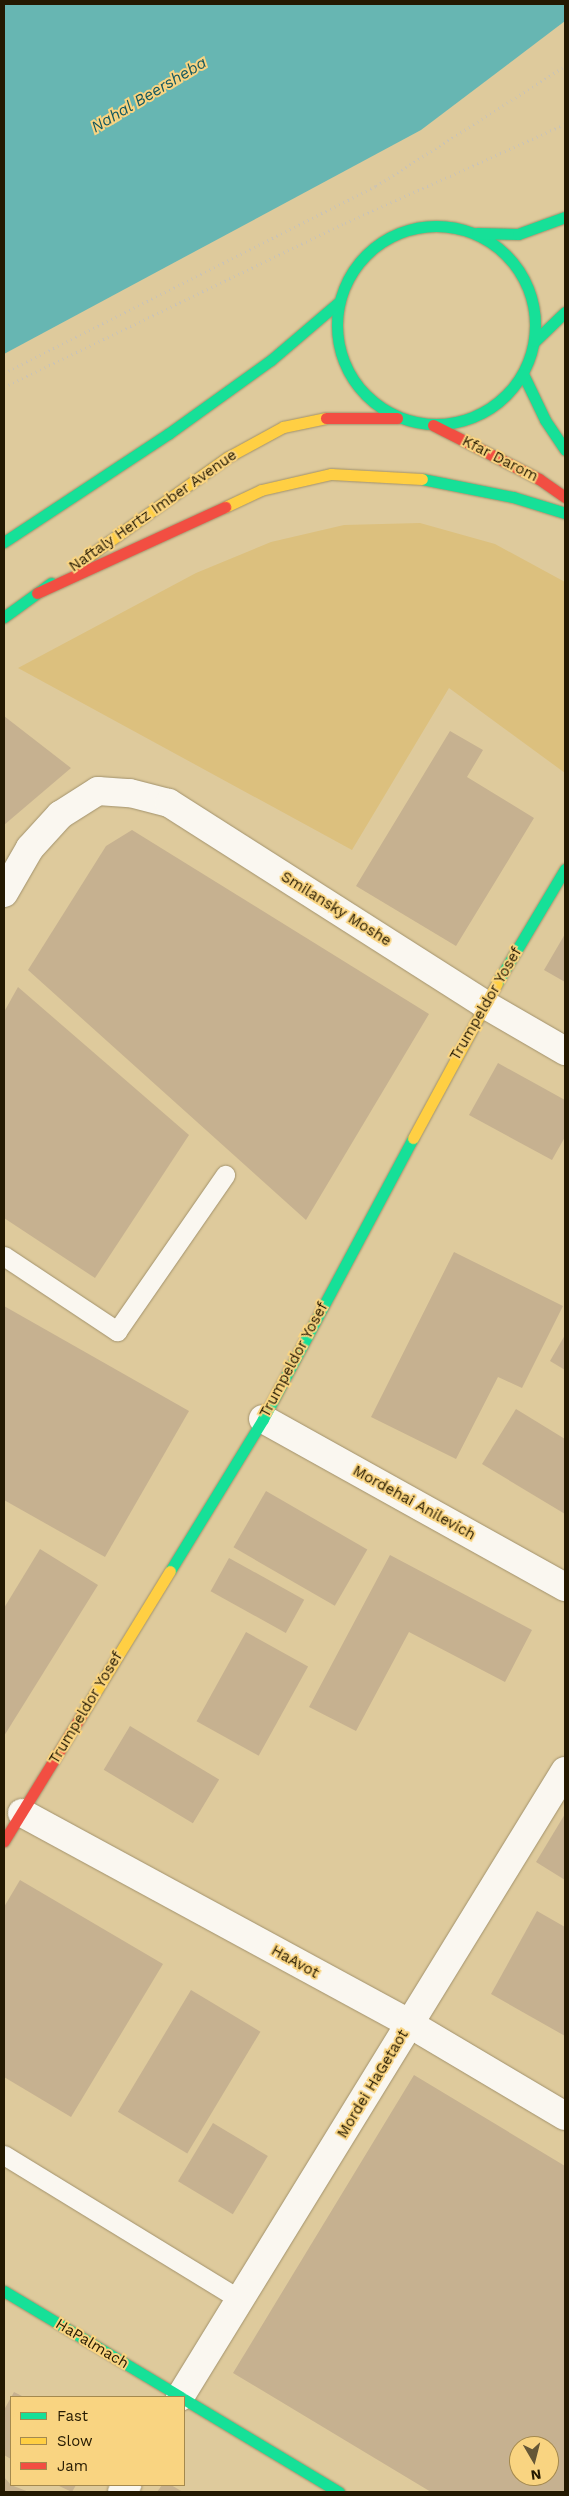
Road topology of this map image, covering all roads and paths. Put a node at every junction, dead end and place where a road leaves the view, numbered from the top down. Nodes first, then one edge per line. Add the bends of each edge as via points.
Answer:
1 (565, 66) edge
2 (565, 124) edge
3 (565, 217) edge
4 (474, 233) junction
5 (339, 302) junction
6 (565, 312) edge
7 (535, 341) junction
8 (4, 372) edge
9 (523, 374) junction
10 (4, 386) edge
11 (400, 418) junction
12 (433, 424) junction
13 (565, 450) edge
14 (565, 497) edge
15 (565, 513) edge
16 (4, 542) edge
17 (37, 593) junction
18 (4, 617) edge
19 (565, 869) edge
20 (4, 893) edge
21 (484, 1004) junction
22 (565, 1051) edge
23 (225, 1175) dead end
24 (4, 1256) edge
25 (263, 1419) junction
26 (565, 1587) edge
27 (565, 1771) edge
28 (22, 1813) junction
29 (4, 1841) edge
30 (410, 2024) junction
31 (565, 2116) edge
32 (4, 2156) edge
33 (4, 2291) edge
34 (241, 2300) junction
35 (178, 2396) edge
36 (182, 2396) edge
37 (185, 2400) edge
38 (339, 2492) edge

1 - 8 path via 376,186
2 - 10 path via 345,223
3 - 4 main road via 518,234
4 - 5 main road via 441,225 407,230 376,245 352,270
4 - 7 main road via 503,250 524,276 535,308
5 - 11 main road via 336,330 342,358 355,384 375,404
5 - 16 main road via 270,360 215,400
6 - 7 main road
7 - 9 main road
9 - 12 main road via 507,396 485,412 460,422
9 - 13 main road
11 - 12 main road
11 - 17 main road, Naftaly Hertz Imber Avenue via 329,417 284,427 228,457
12 - 14 main road, Kfar Darom via 539,479
15 - 17 main road via 505,495 404,476 330,474 261,490
17 - 18 main road, Naftaly Hertz Imber Avenue
19 - 21 main road, Trumpeldor Yosef
20 - 21 street, Smilansky Moshe via 30,848 60,815 98,791 130,793 169,803
21 - 22 street, Smilansky Moshe
21 - 25 main road, Trumpeldor Yosef
23 - 24 lane via 117,1330
25 - 26 street, Mordehai Anilevich
25 - 28 main road, Trumpeldor Yosef
27 - 30 street, Mordei HaGetaot
28 - 29 main road, Trumpeldor Yosef
28 - 30 street, HaAvot
30 - 31 street, HaAvot
30 - 34 street, Mordei HaGetaot
32 - 34 lane
33 - 35 main road, HaPalmach
34 - 36 street, Mordei HaGetaot
37 - 38 main road, HaPalmach

